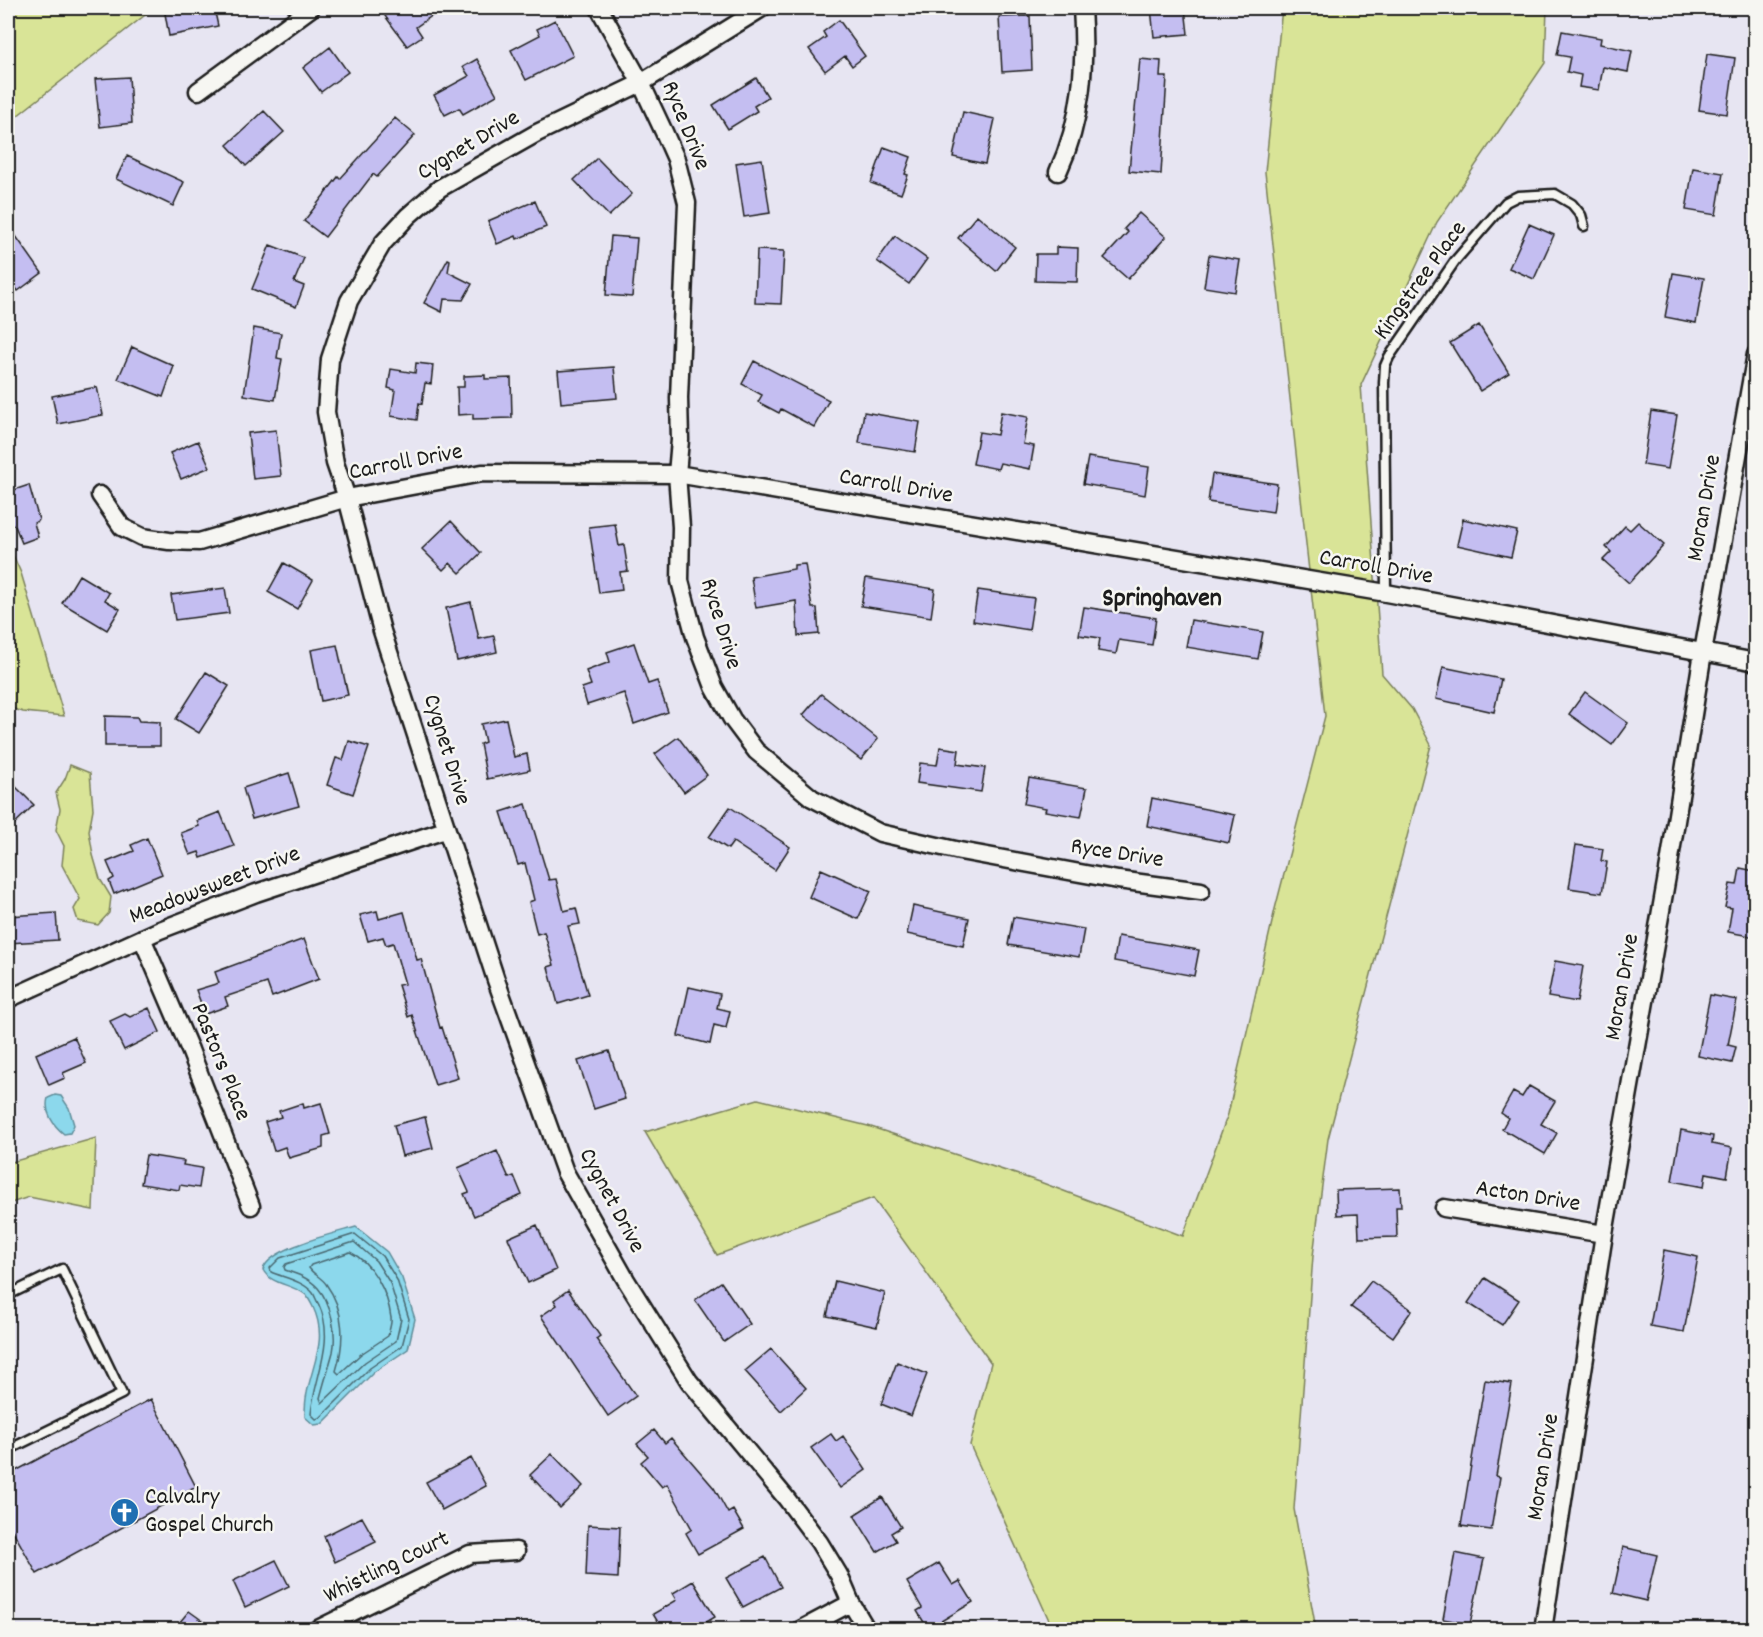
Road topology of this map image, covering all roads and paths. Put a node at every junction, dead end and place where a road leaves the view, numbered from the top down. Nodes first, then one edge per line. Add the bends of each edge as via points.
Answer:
1 (311, 8) edge
2 (599, 8) edge
3 (762, 8) edge
4 (1082, 8) edge
5 (642, 83) junction
6 (198, 91) dead end
7 (1058, 172) dead end
8 (1584, 226) dead end
9 (1755, 354) edge
10 (677, 474) junction
11 (100, 495) dead end
12 (347, 498) junction
13 (1386, 593) junction
14 (1703, 652) junction
15 (1755, 662) edge
16 (446, 830) junction
17 (1201, 891) dead end
18 (142, 938) junction
19 (8, 999) edge
20 (251, 1206) dead end
21 (1444, 1208) dead end
22 (1604, 1234) junction
23 (8, 1295) edge
24 (8, 1450) edge
25 (516, 1551) dead end
26 (851, 1603) junction
27 (316, 1629) edge
28 (801, 1629) edge
29 (867, 1629) edge
30 (1543, 1629) edge

1 - 6 street
2 - 5 street, Ryce Drive
3 - 5 street, Cygnet Drive
4 - 7 street via 1080,108
5 - 10 street, Ryce Drive via 676,159 687,203
5 - 12 street, Cygnet Drive via 537,133 440,188 383,243 349,301 330,359 326,412 335,463
8 - 13 lane, Kingstree Place via 1572,204 1555,194 1518,196 1506,202 1455,261 1389,357 1383,383
9 - 14 street, Moran Drive
10 - 12 street, Carroll Drive via 482,473
10 - 13 street, Carroll Drive
10 - 17 street, Ryce Drive via 680,581 694,637 714,687 756,751 812,798 880,833 1118,880
11 - 12 street, Carroll Drive via 122,527 142,537 199,542
12 - 16 street, Cygnet Drive via 382,631
13 - 14 street, Carroll Drive
14 - 15 street, Carroll Drive
14 - 22 street, Moran Drive via 1670,865
16 - 18 street, Meadowsweet Drive via 256,893
16 - 26 street, Cygnet Drive via 565,1172 689,1381 819,1542
18 - 19 street, Meadowsweet Drive
18 - 20 street, Pastors Place
21 - 22 street, Acton Drive
22 - 30 street, Moran Drive
23 - 24 lane via 62,1269 122,1394
25 - 27 street, Whistling Court via 470,1554
26 - 28 street
26 - 29 street, Cygnet Drive

